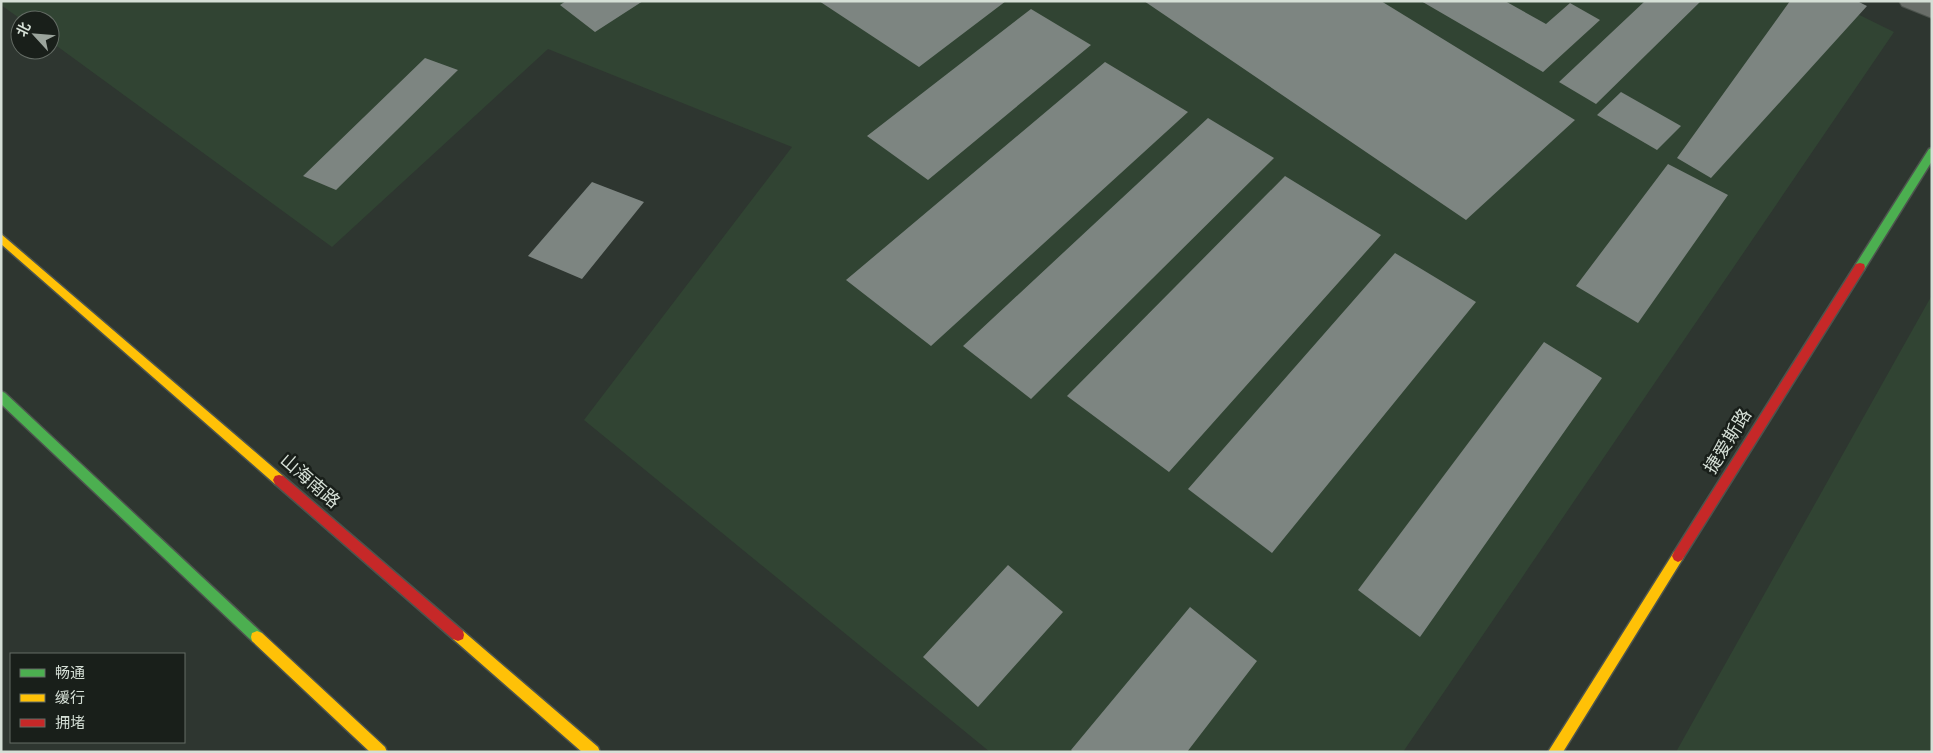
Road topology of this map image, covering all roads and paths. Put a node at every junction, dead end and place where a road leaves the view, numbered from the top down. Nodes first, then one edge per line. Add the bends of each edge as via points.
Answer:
1 (1910, 1) edge
2 (1932, 11) edge
3 (1932, 152) edge
4 (1, 238) edge
5 (1, 396) edge
6 (380, 752) edge
7 (593, 752) edge
8 (1555, 752) edge

1 - 2 street
3 - 8 main road, 捷爱斯路
4 - 7 main road, 山海南路
5 - 6 main road

